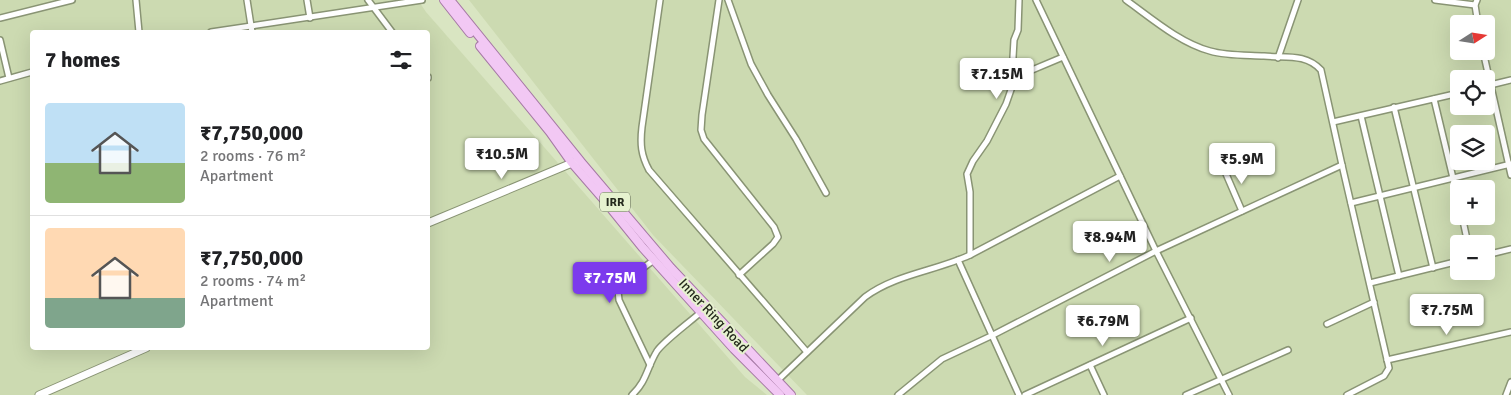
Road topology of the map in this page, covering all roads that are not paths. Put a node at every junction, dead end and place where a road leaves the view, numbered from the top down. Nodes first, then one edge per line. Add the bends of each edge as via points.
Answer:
1 (72, 0) edge
2 (136, 0) edge
3 (247, 0) edge
4 (307, 0) edge
5 (368, 0) edge
6 (422, 0) edge
7 (444, 0) edge
8 (450, 0) edge
9 (660, 0) edge
10 (719, 0) edge
11 (728, 0) edge
12 (1019, 0) edge
13 (1036, 0) edge
14 (1126, 0) edge
15 (1298, 0) edge
16 (1435, 0) edge
17 (1476, 2) edge
18 (373, 8) junction
19 (1477, 15) edge
20 (0, 18) edge
21 (310, 18) junction
22 (251, 26) junction
23 (139, 30) edge
24 (224, 30) edge
25 (252, 30) edge
26 (390, 30) edge
27 (0, 40) edge
28 (1063, 57) junction
29 (1278, 58) junction
30 (30, 73) edge
31 (10, 78) junction
32 (1012, 78) junction
33 (1511, 80) edge
34 (0, 81) edge
35 (1495, 83) edge
36 (1450, 95) edge
37 (1434, 99) junction
38 (1394, 106) junction
39 (1495, 110) edge
40 (1361, 116) junction
41 (1333, 122) junction
42 (581, 162) junction
43 (572, 163) junction
44 (1510, 164) edge
45 (1342, 166) junction
46 (1223, 167) dead end
47 (1511, 175) edge
48 (1120, 176) junction
49 (1453, 179) junction
50 (1414, 188) junction
51 (826, 193) dead end
52 (1380, 196) junction
53 (1351, 203) junction
54 (1242, 211) junction
55 (430, 222) edge
56 (1511, 249) edge
57 (1156, 251) junction
58 (1495, 253) edge
59 (970, 255) junction
60 (654, 260) junction
61 (958, 260) junction
62 (1450, 263) edge
63 (1433, 268) junction
64 (740, 274) junction
65 (1399, 276) junction
66 (1370, 284) junction
67 (1374, 302) junction
68 (701, 312) junction
69 (1190, 318) junction
70 (1327, 324) dead end
71 (1511, 332) edge
72 (992, 335) junction
73 (141, 350) edge
74 (1288, 350) dead end
75 (807, 352) junction
76 (1387, 360) junction
77 (1090, 365) junction
78 (650, 366) junction
79 (1220, 378) junction
80 (777, 381) junction
81 (1511, 382) edge
82 (39, 395) edge
83 (632, 395) edge
84 (780, 395) edge
85 (791, 395) edge
86 (898, 395) edge
87 (1019, 395) edge
88 (1025, 395) edge
89 (1104, 395) edge
90 (1186, 395) edge
91 (1228, 395) edge
92 (1347, 395) edge
93 (1506, 395) edge

1 - 20 street
2 - 23 street
3 - 22 street
4 - 21 street
5 - 18 street
6 - 18 street
7 - 43 main road, Inner Ring Road / IRR
8 - 42 main road, Inner Ring Road / IRR
9 - 64 street via 640,145 643,158 649,170
10 - 64 street via 702,115 704,139 768,219 778,237
11 - 51 street via 752,64
12 - 32 street
13 - 28 street
14 - 29 street via 1175,36 1210,51
15 - 29 street
16 - 17 street
17 - 19 street
18 - 21 street
18 - 26 street
21 - 22 street
22 - 24 street
22 - 25 street
27 - 31 street
28 - 32 street
28 - 48 street
29 - 41 street via 1300,57 1321,70
30 - 31 street
31 - 34 street
32 - 59 street via 1006,104 967,174
33 - 35 street
36 - 37 street
37 - 38 street
37 - 49 street
38 - 40 street
38 - 50 street
39 - 44 street
40 - 41 street
40 - 52 street
41 - 45 street
42 - 43 street
42 - 80 main road, Inner Ring Road / IRR via 671,268
43 - 55 street
43 - 60 main road, Inner Ring Road / IRR
44 - 47 street
44 - 49 street
45 - 53 street
45 - 54 street
46 - 54 street
48 - 57 street
48 - 59 street
49 - 50 street
50 - 52 street
50 - 63 street
52 - 53 street
52 - 65 street
53 - 66 street
54 - 57 street
56 - 58 street
57 - 69 street
57 - 72 street
59 - 61 street
60 - 68 main road, Inner Ring Road / IRR
60 - 78 street via 621,284 618,291 619,300
61 - 72 street
61 - 75 street via 888,282 876,289
62 - 63 street
63 - 65 street
64 - 75 street
65 - 66 street
66 - 67 street
67 - 70 street
67 - 76 street
68 - 78 street via 658,350
68 - 84 main road, Inner Ring Road / IRR
69 - 77 street
69 - 79 street
71 - 76 street
72 - 86 street via 942,359
72 - 87 street
73 - 82 street
74 - 79 street
75 - 80 street
76 - 92 street via 1389,368 1384,376
77 - 88 street
77 - 89 street
78 - 83 street via 643,383
79 - 90 street
79 - 91 street
80 - 85 main road, Inner Ring Road / IRR
81 - 93 street

